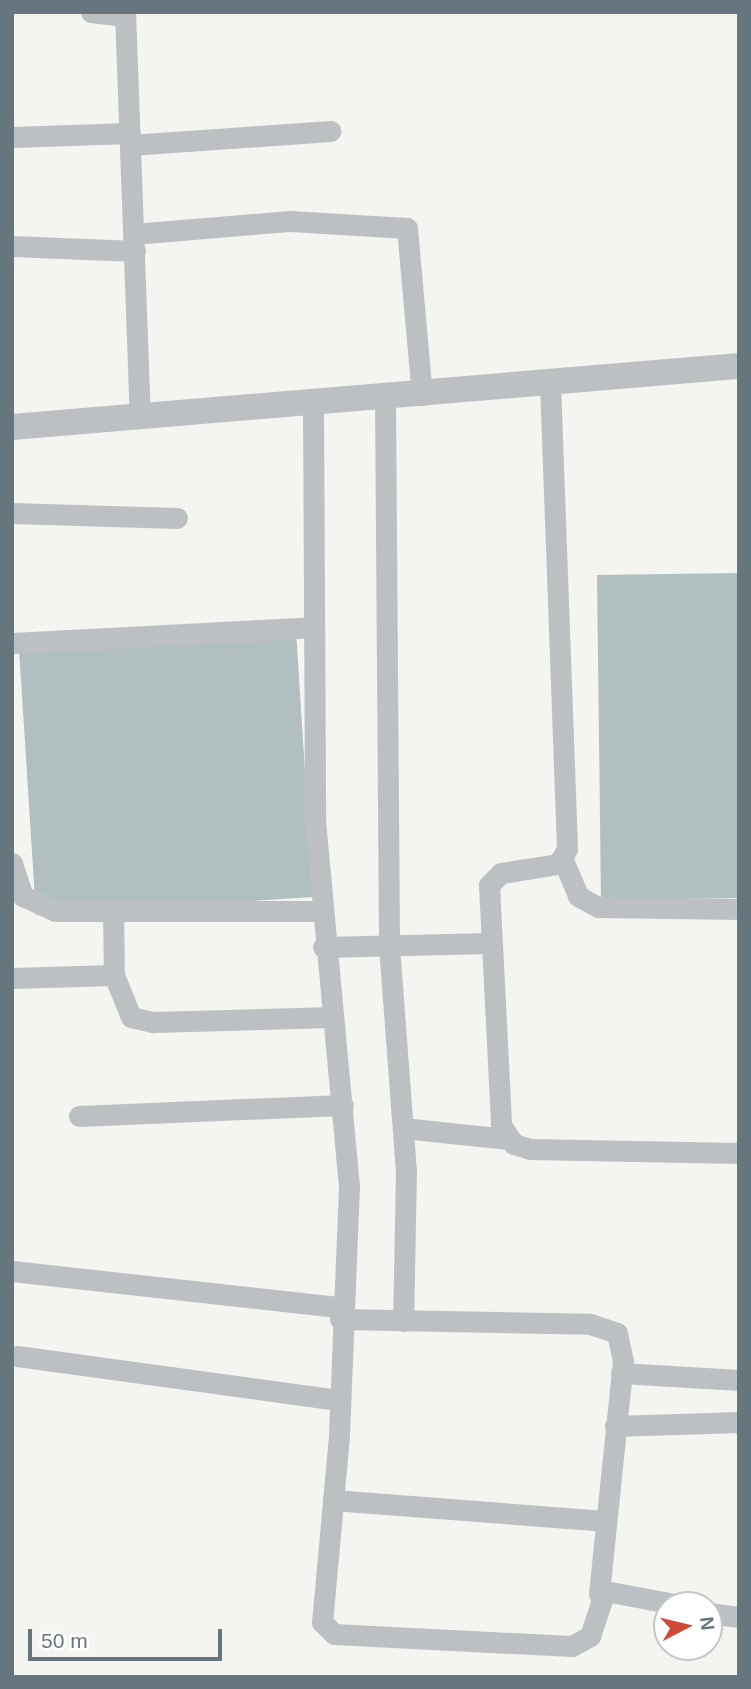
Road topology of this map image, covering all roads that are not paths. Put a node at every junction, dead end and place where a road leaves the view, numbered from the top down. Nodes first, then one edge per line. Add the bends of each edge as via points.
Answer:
1 (91, 12) edge
2 (125, 14) edge
3 (331, 131) dead end
4 (12, 137) edge
5 (130, 139) junction
6 (135, 243) junction
7 (12, 246) edge
8 (739, 366) edge
9 (550, 384) junction
10 (422, 395) junction
11 (386, 398) junction
12 (313, 405) junction
13 (139, 418) junction
14 (12, 427) edge
15 (12, 513) edge
16 (177, 518) dead end
17 (313, 627) junction
18 (12, 643) edge
19 (563, 860) junction
20 (12, 863) edge
21 (739, 909) edge
22 (320, 911) junction
23 (113, 913) junction
24 (489, 943) junction
25 (389, 946) junction
26 (323, 947) junction
27 (114, 975) junction
28 (12, 978) edge
29 (332, 1017) junction
30 (343, 1105) junction
31 (79, 1116) dead end
32 (403, 1128) junction
33 (508, 1139) junction
34 (739, 1153) edge
35 (12, 1271) edge
36 (340, 1313) junction
37 (403, 1321) junction
38 (17, 1356) dead end
39 (621, 1373) junction
40 (739, 1380) edge
41 (341, 1400) junction
42 (739, 1422) edge
43 (615, 1426) junction
44 (333, 1500) junction
45 (604, 1521) junction
46 (599, 1594) junction
47 (653, 1598) edge

1 - 2 street
2 - 5 street
3 - 5 street
4 - 5 street
5 - 6 street
6 - 7 street
6 - 10 street via 290,221 407,228
6 - 13 street
8 - 9 street
9 - 10 street
9 - 19 street
10 - 11 street
11 - 12 street
11 - 25 street
12 - 13 street
12 - 17 street
13 - 14 street
15 - 16 street
17 - 18 street
17 - 22 street
19 - 21 street via 578,895 598,907
19 - 24 street via 495,876 489,885
20 - 23 street via 30,903 55,911
22 - 23 street
22 - 26 street
23 - 27 street
24 - 25 street
24 - 33 street via 501,1125
25 - 26 street
25 - 32 street
26 - 29 street
27 - 28 street
27 - 29 street via 122,1004 140,1021
29 - 30 street
30 - 31 street
30 - 36 street via 349,1186
32 - 33 street
32 - 37 street
33 - 34 street via 530,1149
35 - 36 street
36 - 37 street
36 - 41 street
37 - 39 street via 602,1325 617,1333
38 - 41 street
39 - 40 street
39 - 43 street
41 - 44 street
42 - 43 street
43 - 45 street
44 - 45 street
44 - 46 street via 320,1605 322,1622 334,1634 572,1646 590,1636
45 - 46 street
46 - 47 street via 617,1589

